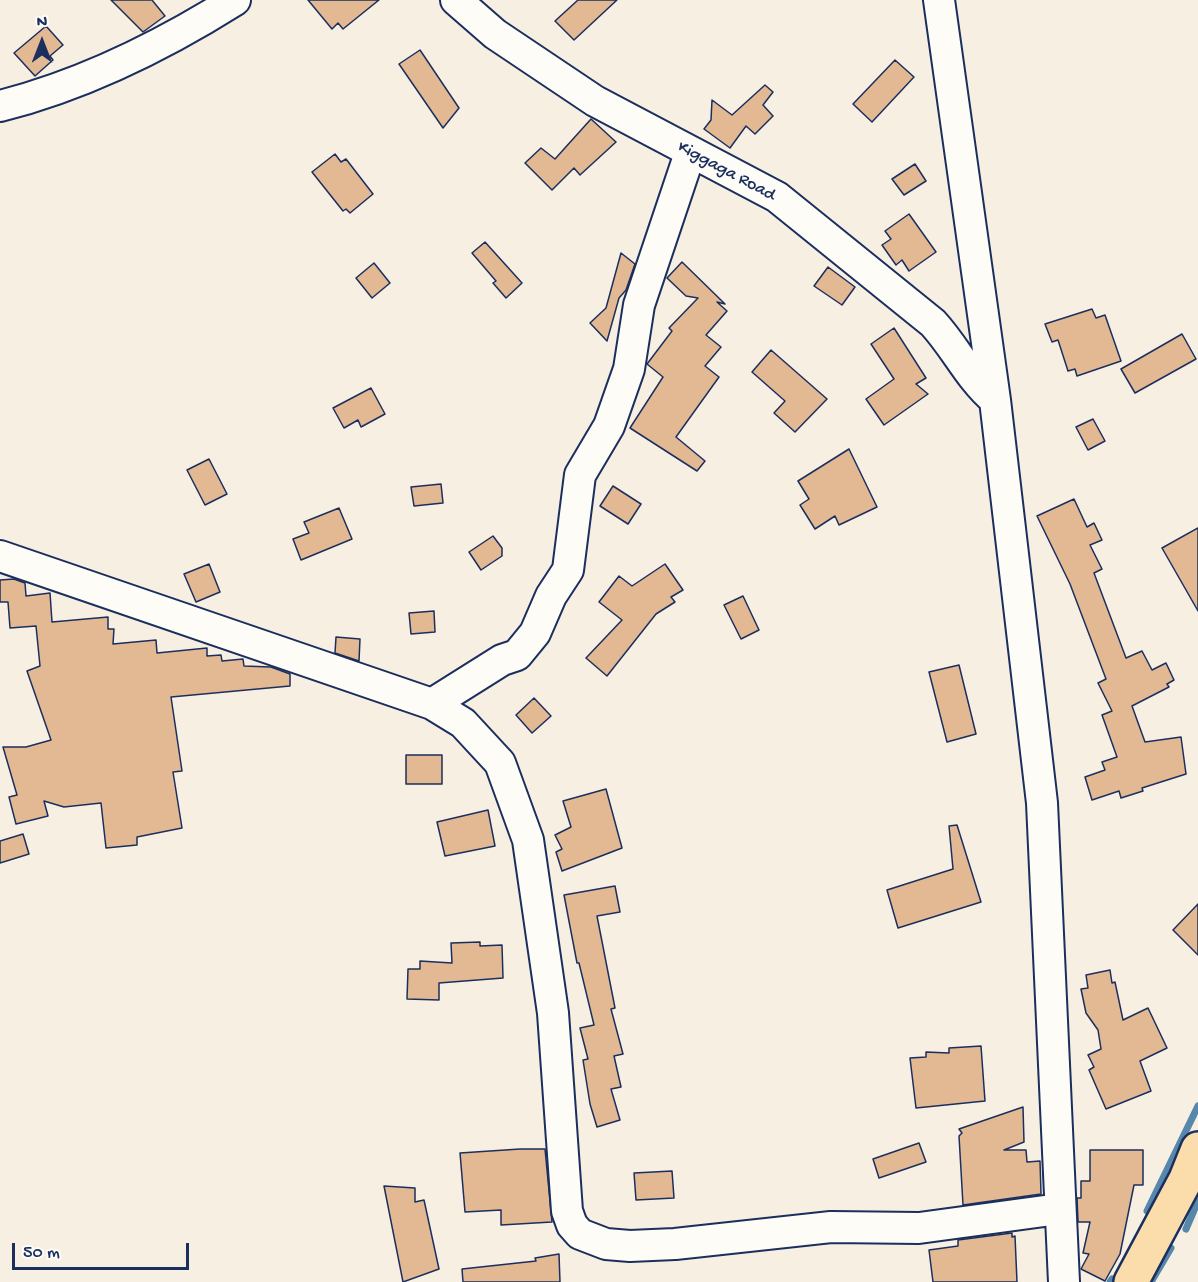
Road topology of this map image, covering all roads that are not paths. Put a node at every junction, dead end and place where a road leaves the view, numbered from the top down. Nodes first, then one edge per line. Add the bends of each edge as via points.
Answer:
1 (235, 0) edge
2 (456, 0) edge
3 (939, 0) edge
4 (0, 106) edge
5 (690, 153) junction
6 (995, 400) junction
7 (0, 556) edge
8 (432, 704) junction
9 (1198, 1149) edge
10 (1059, 1209) junction
11 (1064, 1282) edge
12 (1131, 1282) edge

1 - 4 street via 190,28 118,63 46,94
2 - 5 street, Kiggaga Road via 495,34 595,101
3 - 6 street
5 - 6 street, Kiggaga Road via 777,197 933,324 977,384
5 - 8 street via 639,305 629,369 609,426 580,476 568,570 551,596 536,633 517,654
6 - 10 street via 1042,803
7 - 8 street
8 - 10 street via 463,723 500,763 528,840 553,1013 567,1211 572,1226 580,1234 606,1244 675,1244 831,1227 919,1228
9 - 12 main road
10 - 11 street

